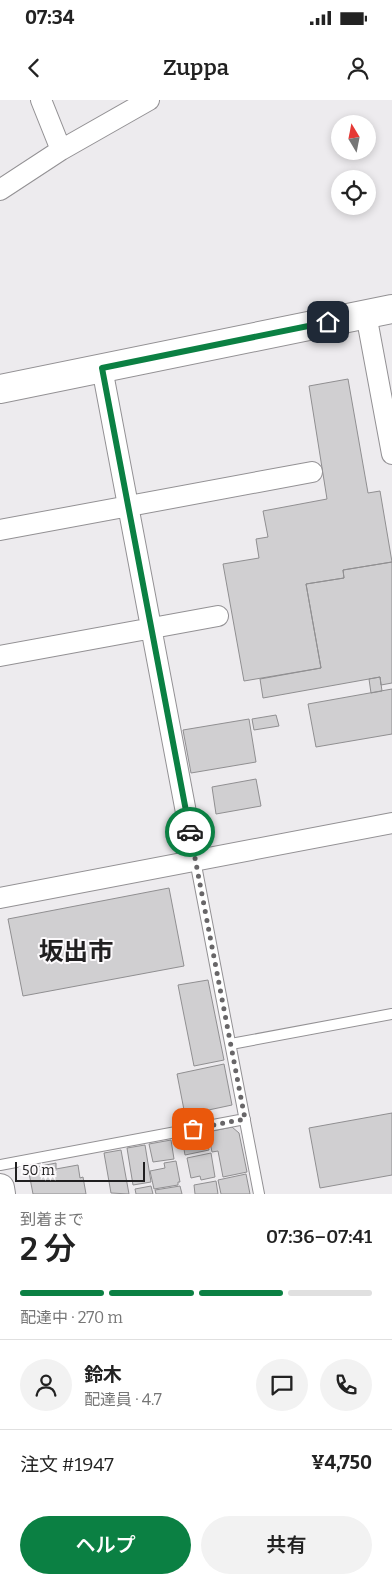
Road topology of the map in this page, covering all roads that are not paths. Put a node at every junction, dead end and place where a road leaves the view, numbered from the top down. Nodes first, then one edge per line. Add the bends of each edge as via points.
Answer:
1 (41, 100) edge
2 (149, 100) edge
3 (61, 150) junction
4 (0, 190) edge
5 (379, 312) edge
6 (102, 368) junction
7 (0, 389) edge
8 (392, 454) edge
9 (312, 472) dead end
10 (128, 506) junction
11 (0, 530) edge
12 (218, 616) dead end
13 (150, 629) junction
14 (0, 656) edge
15 (392, 824) edge
16 (195, 860) junction
17 (0, 898) edge
18 (392, 1014) edge
19 (231, 1044) junction
20 (245, 1119) junction
21 (0, 1165) edge
22 (0, 1188) edge
23 (1, 1194) edge
24 (259, 1194) edge

1 - 3 street
2 - 3 street
3 - 4 street
5 - 6 main road
5 - 8 street
6 - 7 main road
6 - 10 street
9 - 10 street
10 - 11 street
10 - 13 street
12 - 13 street
13 - 14 street
13 - 16 street
15 - 16 street
16 - 17 street
16 - 19 lane
18 - 19 lane
19 - 20 lane
20 - 21 lane
20 - 24 lane
22 - 23 main road

